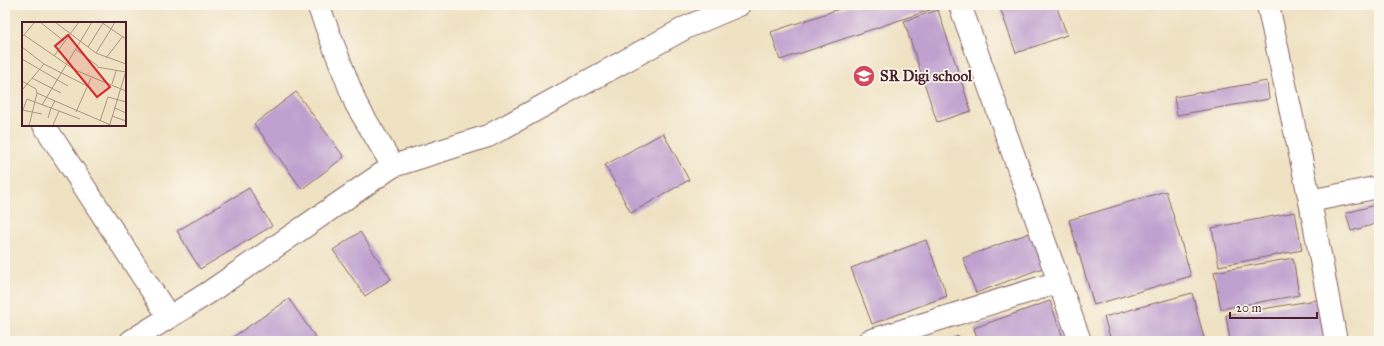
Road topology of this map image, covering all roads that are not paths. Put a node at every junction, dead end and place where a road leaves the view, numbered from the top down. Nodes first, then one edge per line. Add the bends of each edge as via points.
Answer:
1 (318, 5) edge
2 (739, 5) edge
3 (960, 5) edge
4 (1268, 5) edge
5 (45, 126) edge
6 (393, 166) junction
7 (1379, 187) edge
8 (1310, 201) junction
9 (1059, 282) junction
10 (169, 317) junction
11 (131, 341) edge
12 (869, 341) edge
13 (1080, 341) edge
14 (1336, 341) edge

1 - 6 street via 356,104
2 - 6 street via 687,27 488,136
3 - 9 street
4 - 8 street
5 - 10 street
6 - 10 street
7 - 8 street
8 - 14 street
9 - 12 street
9 - 13 street
10 - 11 street

